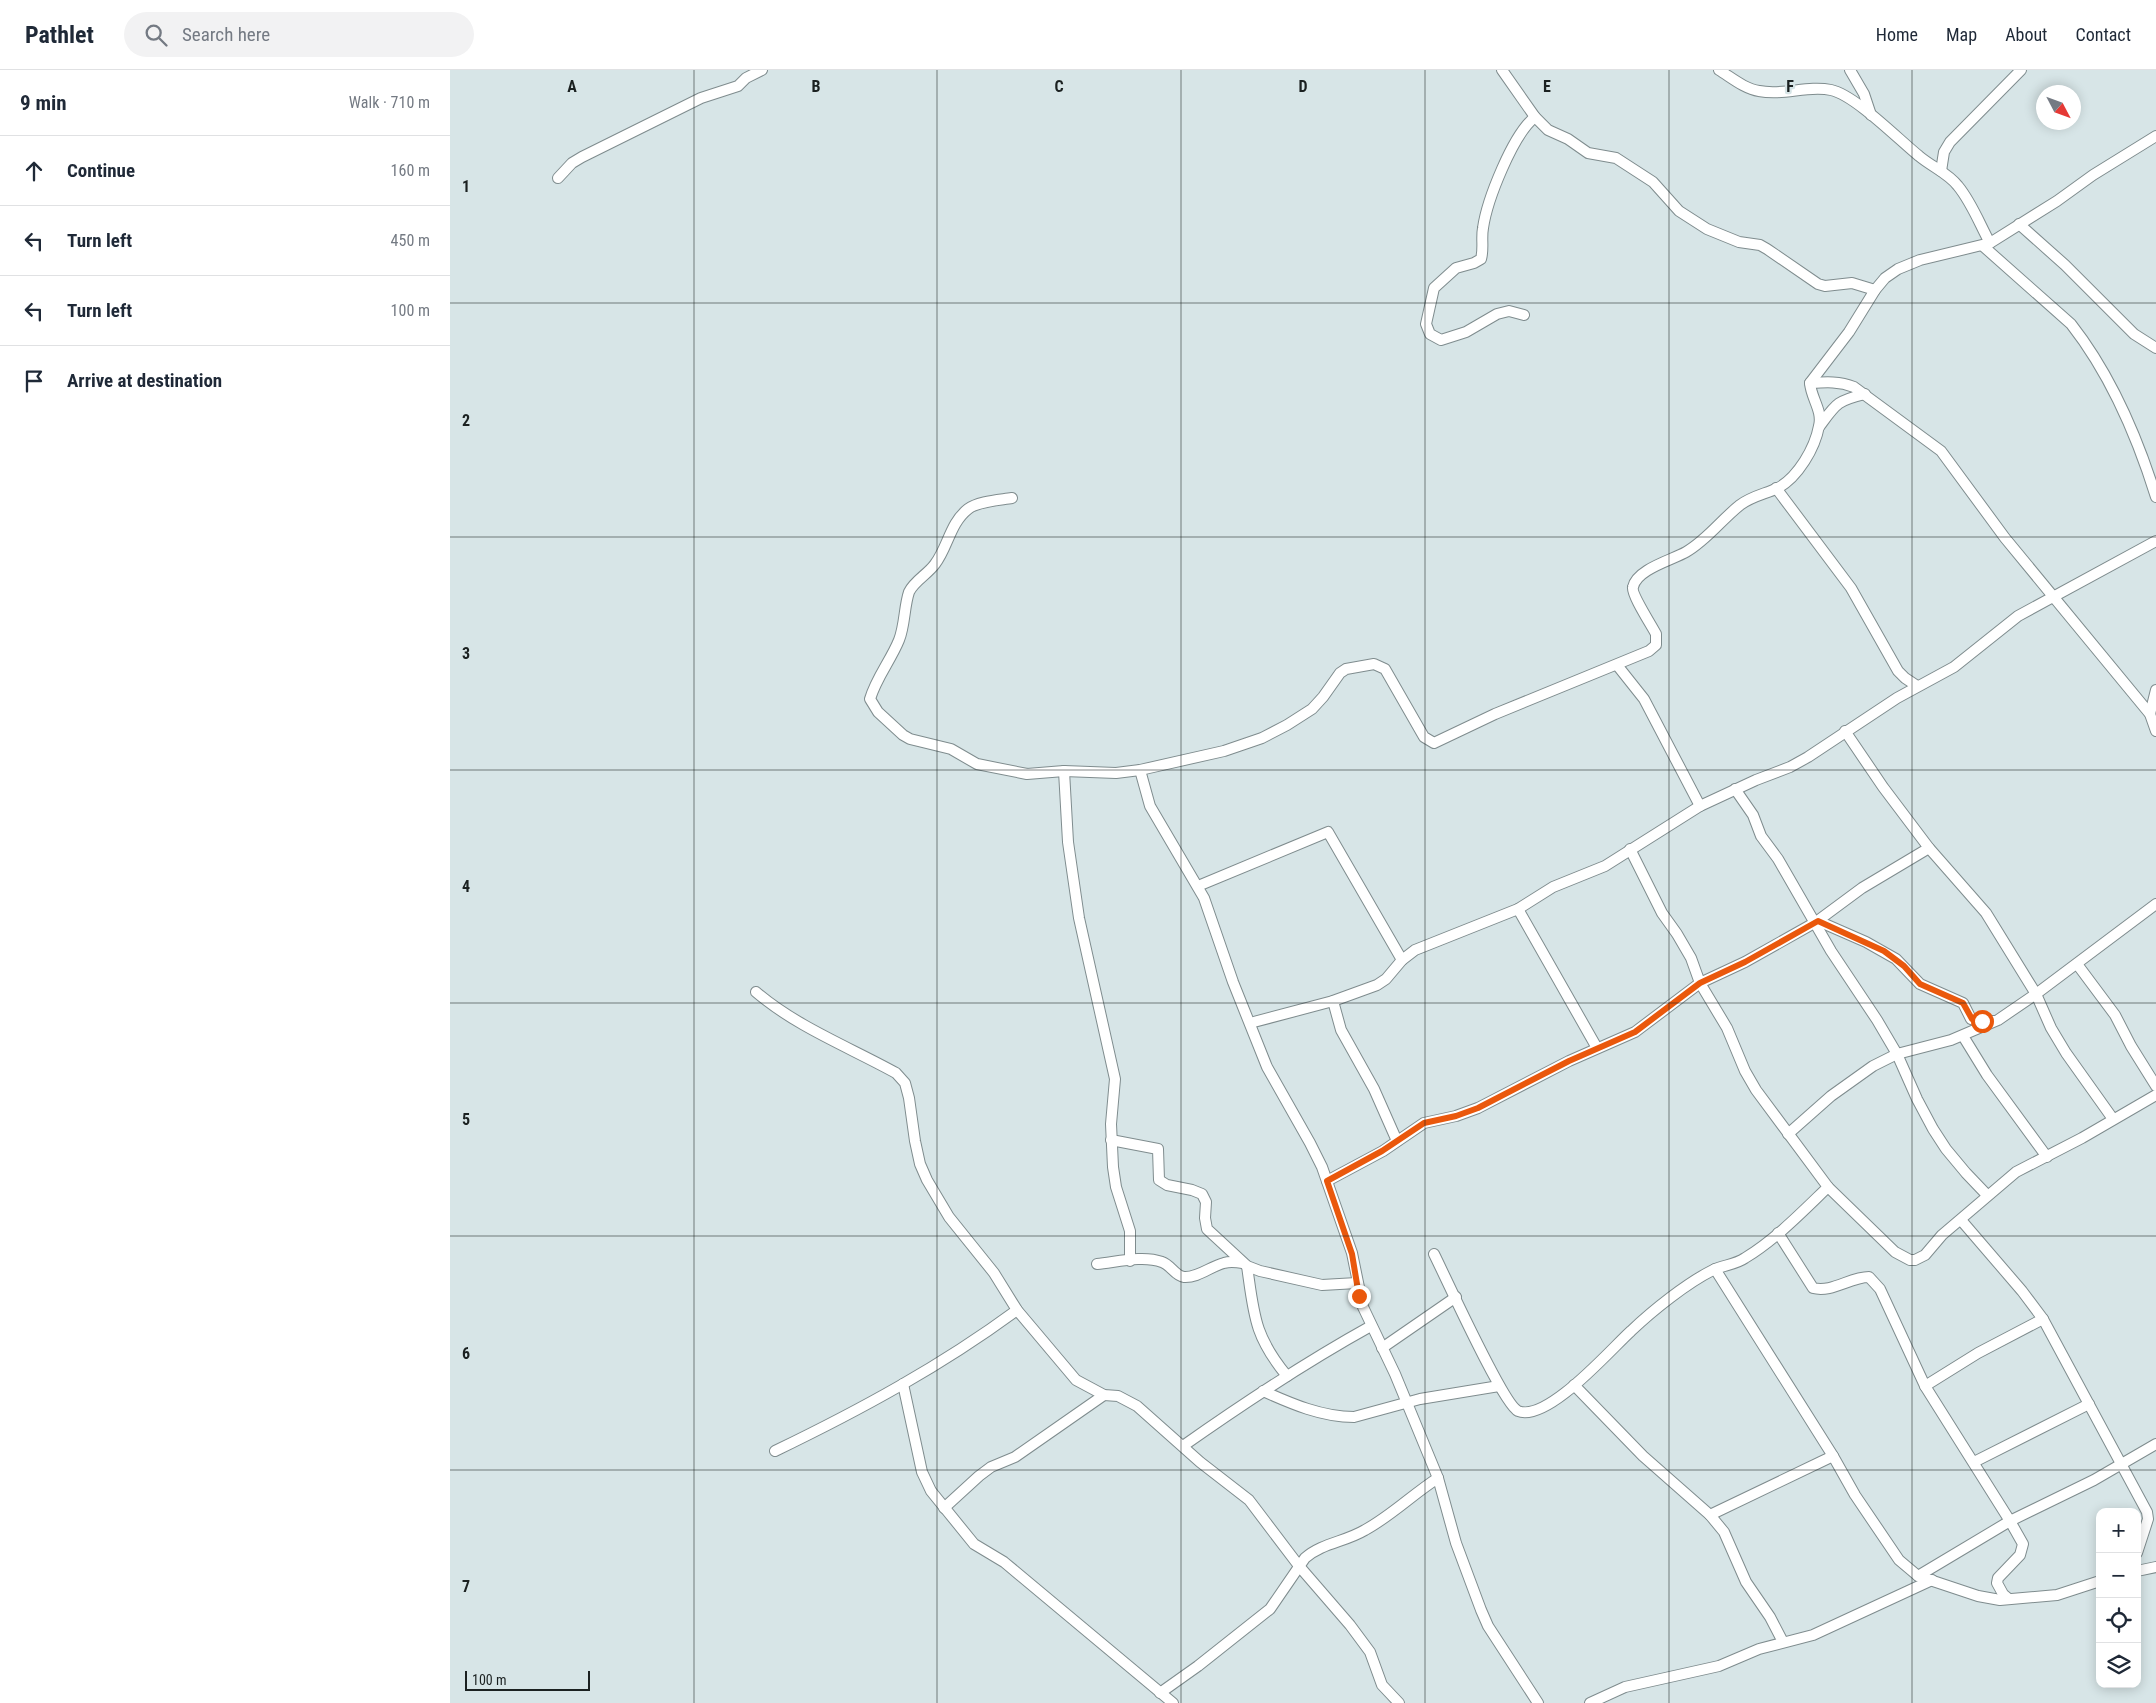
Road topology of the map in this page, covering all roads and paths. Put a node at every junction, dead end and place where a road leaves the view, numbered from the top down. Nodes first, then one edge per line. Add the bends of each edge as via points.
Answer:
1 (762, 70) edge
2 (1502, 70) edge
3 (1719, 70) edge
4 (1850, 70) edge
5 (2021, 70) edge
6 (1871, 116) junction
7 (1535, 117) junction
8 (2156, 136) edge
9 (1941, 171) junction
10 (558, 178) dead end
11 (2019, 224) junction
12 (1987, 245) junction
13 (1875, 290) junction
14 (1524, 315) dead end
15 (2156, 348) edge
16 (1810, 382) junction
17 (1864, 394) junction
18 (1819, 427) junction
19 (1776, 488) junction
20 (2156, 497) edge
21 (1012, 498) dead end
22 (2156, 540) edge
23 (2054, 598) junction
24 (1617, 665) junction
25 (1917, 686) junction
26 (2156, 690) edge
27 (2150, 714) junction
28 (1846, 731) junction
29 (2156, 731) edge
30 (1140, 770) junction
31 (1064, 771) junction
32 (1735, 789) junction
33 (1700, 806) junction
34 (1630, 848) junction
35 (1929, 848) junction
36 (1198, 886) junction
37 (2156, 904) edge
38 (1518, 910) junction
39 (1817, 922) junction
40 (1402, 960) junction
41 (2077, 964) junction
42 (1700, 983) junction
43 (756, 992) dead end
44 (2036, 994) junction
45 (1333, 1000) junction
46 (1998, 1020) junction
47 (1250, 1022) junction
48 (1964, 1036) junction
49 (1597, 1048) junction
50 (1897, 1054) junction
51 (2156, 1086) edge
52 (2156, 1094) edge
53 (2113, 1119) junction
54 (1788, 1134) junction
55 (1111, 1140) junction
56 (1398, 1141) junction
57 (2047, 1156) junction
58 (1327, 1181) junction
59 (1828, 1187) junction
60 (1988, 1195) junction
61 (1961, 1220) junction
62 (1778, 1233) junction
63 (1434, 1254) dead end
64 (1130, 1261) junction
65 (1096, 1264) dead end
66 (1245, 1264) junction
67 (1715, 1269) junction
68 (1357, 1283) junction
69 (1456, 1297) junction
70 (1017, 1310) junction
71 (2043, 1319) junction
72 (1371, 1326) junction
73 (1382, 1348) junction
74 (1287, 1376) junction
75 (903, 1384) junction
76 (1574, 1385) junction
77 (1499, 1386) junction
78 (1925, 1386) junction
79 (1263, 1391) junction
80 (1104, 1395) junction
81 (1405, 1402) junction
82 (2089, 1404) junction
83 (2156, 1444) edge
84 (1183, 1446) junction
85 (775, 1451) dead end
86 (1833, 1456) junction
87 (1974, 1462) junction
88 (2122, 1465) junction
89 (1438, 1478) junction
90 (944, 1508) junction
91 (1710, 1515) junction
92 (2010, 1520) junction
93 (2141, 1540) edge
94 (1299, 1566) junction
95 (2156, 1568) edge
96 (2141, 1570) edge
97 (1918, 1576) junction
98 (1932, 1580) junction
99 (2096, 1582) edge
100 (2009, 1599) junction
101 (1783, 1642) junction
102 (1160, 1693) junction
103 (1173, 1703) edge
104 (1399, 1703) edge
105 (1538, 1703) edge
106 (1590, 1703) edge

1 - 10 street via 738,86 701,98 572,163
2 - 7 street
3 - 6 street via 1760,92 1817,88 1840,92
4 - 6 street via 1864,94
5 - 9 street via 1950,142 1944,152
6 - 9 street
7 - 13 street via 1548,130 1588,153 1616,158 1648,178 1679,211 1707,229 1739,242 1760,245 1818,284 1852,283
7 - 14 street via 1516,141 1496,188 1483,225 1482,259 1456,268 1434,288 1426,324 1433,337 1441,340 1466,332 1497,314 1509,311
8 - 11 street
9 - 12 street via 1959,187
11 - 12 street
11 - 15 street via 2134,334
12 - 13 street via 1920,260 1898,269
12 - 20 street via 2081,336 2104,371 2121,406
13 - 16 street via 1849,332
16 - 17 street via 1844,383
16 - 18 street via 1819,411
17 - 18 street via 1837,403
17 - 23 street via 1941,451
18 - 19 street via 1803,463 1784,484
19 - 24 street via 1750,498 1694,547 1651,568 1640,577 1632,588 1633,592 1657,640 1654,649
19 - 25 street via 1851,588 1898,671
21 - 31 street via 970,507 954,527 935,565 912,586 898,642 870,699 878,712 903,735 951,749 977,764 1027,774
22 - 23 street
23 - 25 street via 2018,616 1954,667
23 - 27 street
24 - 30 street via 1495,714 1434,743 1424,737 1381,666 1353,667 1340,673 1312,709 1262,738 1224,751
24 - 33 street via 1644,700
25 - 28 street
26 - 27 street
27 - 29 street
28 - 32 street via 1790,767
28 - 35 street
30 - 31 street
30 - 36 street via 1150,806
31 - 55 street via 1068,842 1077,910 1115,1079
32 - 33 street
32 - 39 street via 1753,815 1761,836
33 - 34 street
34 - 38 street via 1605,866 1553,887
34 - 42 street via 1662,913 1691,958
35 - 39 street via 1862,888
35 - 44 street via 1986,914
36 - 40 street via 1328,832
36 - 47 street
37 - 41 street
38 - 40 street via 1429,943
38 - 49 street
39 - 42 street
39 - 46 street via 1884,951 1920,984 1963,1003 1972,1019
39 - 50 street via 1831,951
40 - 45 street via 1382,982
41 - 44 street
41 - 51 street via 2116,1015
42 - 49 street via 1635,1032
42 - 54 street via 1727,1028 1756,1090
43 - 70 street via 795,1021 896,1073 905,1083 914,1141 927,1180 949,1217 994,1273
44 - 46 street
44 - 53 street via 2066,1053
45 - 47 street
45 - 56 street via 1344,1037 1374,1089
46 - 48 street
47 - 58 street via 1267,1067 1310,1143
48 - 50 street
48 - 57 street
49 - 56 street via 1478,1108 1424,1123
50 - 54 street via 1852,1080
50 - 60 street via 1917,1099 1946,1149
52 - 53 street
53 - 57 street
54 - 59 street
55 - 64 street via 1116,1187 1130,1231
55 - 66 street via 1158,1149 1159,1180 1202,1194 1206,1202 1204,1218 1207,1228
56 - 58 street
57 - 60 street via 2016,1172
58 - 68 street via 1352,1254
59 - 61 street via 1895,1252 1910,1260 1928,1252
59 - 62 street
60 - 61 street
61 - 71 street
62 - 67 street via 1738,1263
62 - 78 street via 1813,1288 1820,1290 1860,1277 1869,1277 1875,1282
63 - 69 street
64 - 65 street
64 - 66 street via 1148,1259 1164,1262 1183,1277 1226,1262
66 - 68 street via 1260,1271 1322,1285
66 - 74 street via 1257,1327 1271,1355
67 - 76 street via 1687,1286 1636,1326
67 - 86 street
68 - 72 street
69 - 73 street
69 - 77 street
70 - 75 street via 954,1354
70 - 80 street via 1076,1380
71 - 78 street via 1978,1353
71 - 82 street
72 - 73 street
72 - 74 street
73 - 81 street
74 - 79 street
75 - 85 street via 850,1415
75 - 90 street via 922,1472
76 - 77 street via 1542,1410 1529,1413 1512,1407
76 - 91 street via 1642,1456
77 - 81 street
78 - 87 street
79 - 81 street via 1304,1408 1342,1417 1364,1415
79 - 84 street
80 - 84 street via 1118,1396 1137,1406
80 - 90 street via 1014,1457 979,1476
81 - 89 street
82 - 87 street
82 - 88 street
83 - 88 street
84 - 94 street via 1249,1500
86 - 91 street
86 - 97 street via 1892,1551
87 - 92 street
88 - 92 street
88 - 93 street via 2148,1516
89 - 94 street via 1371,1527 1316,1549
89 - 105 street via 1456,1543 1488,1626
90 - 102 street via 978,1548 1004,1562
91 - 101 street via 1724,1532 1746,1582
92 - 97 street
92 - 100 street via 2023,1549 1998,1578 1997,1583
94 - 102 street via 1270,1609
94 - 104 street via 1370,1652 1382,1685
95 - 96 street
97 - 98 street
98 - 100 street via 1978,1596
98 - 101 street via 1834,1627
99 - 100 street via 2057,1595
101 - 106 street via 1720,1666 1626,1687
102 - 103 street

